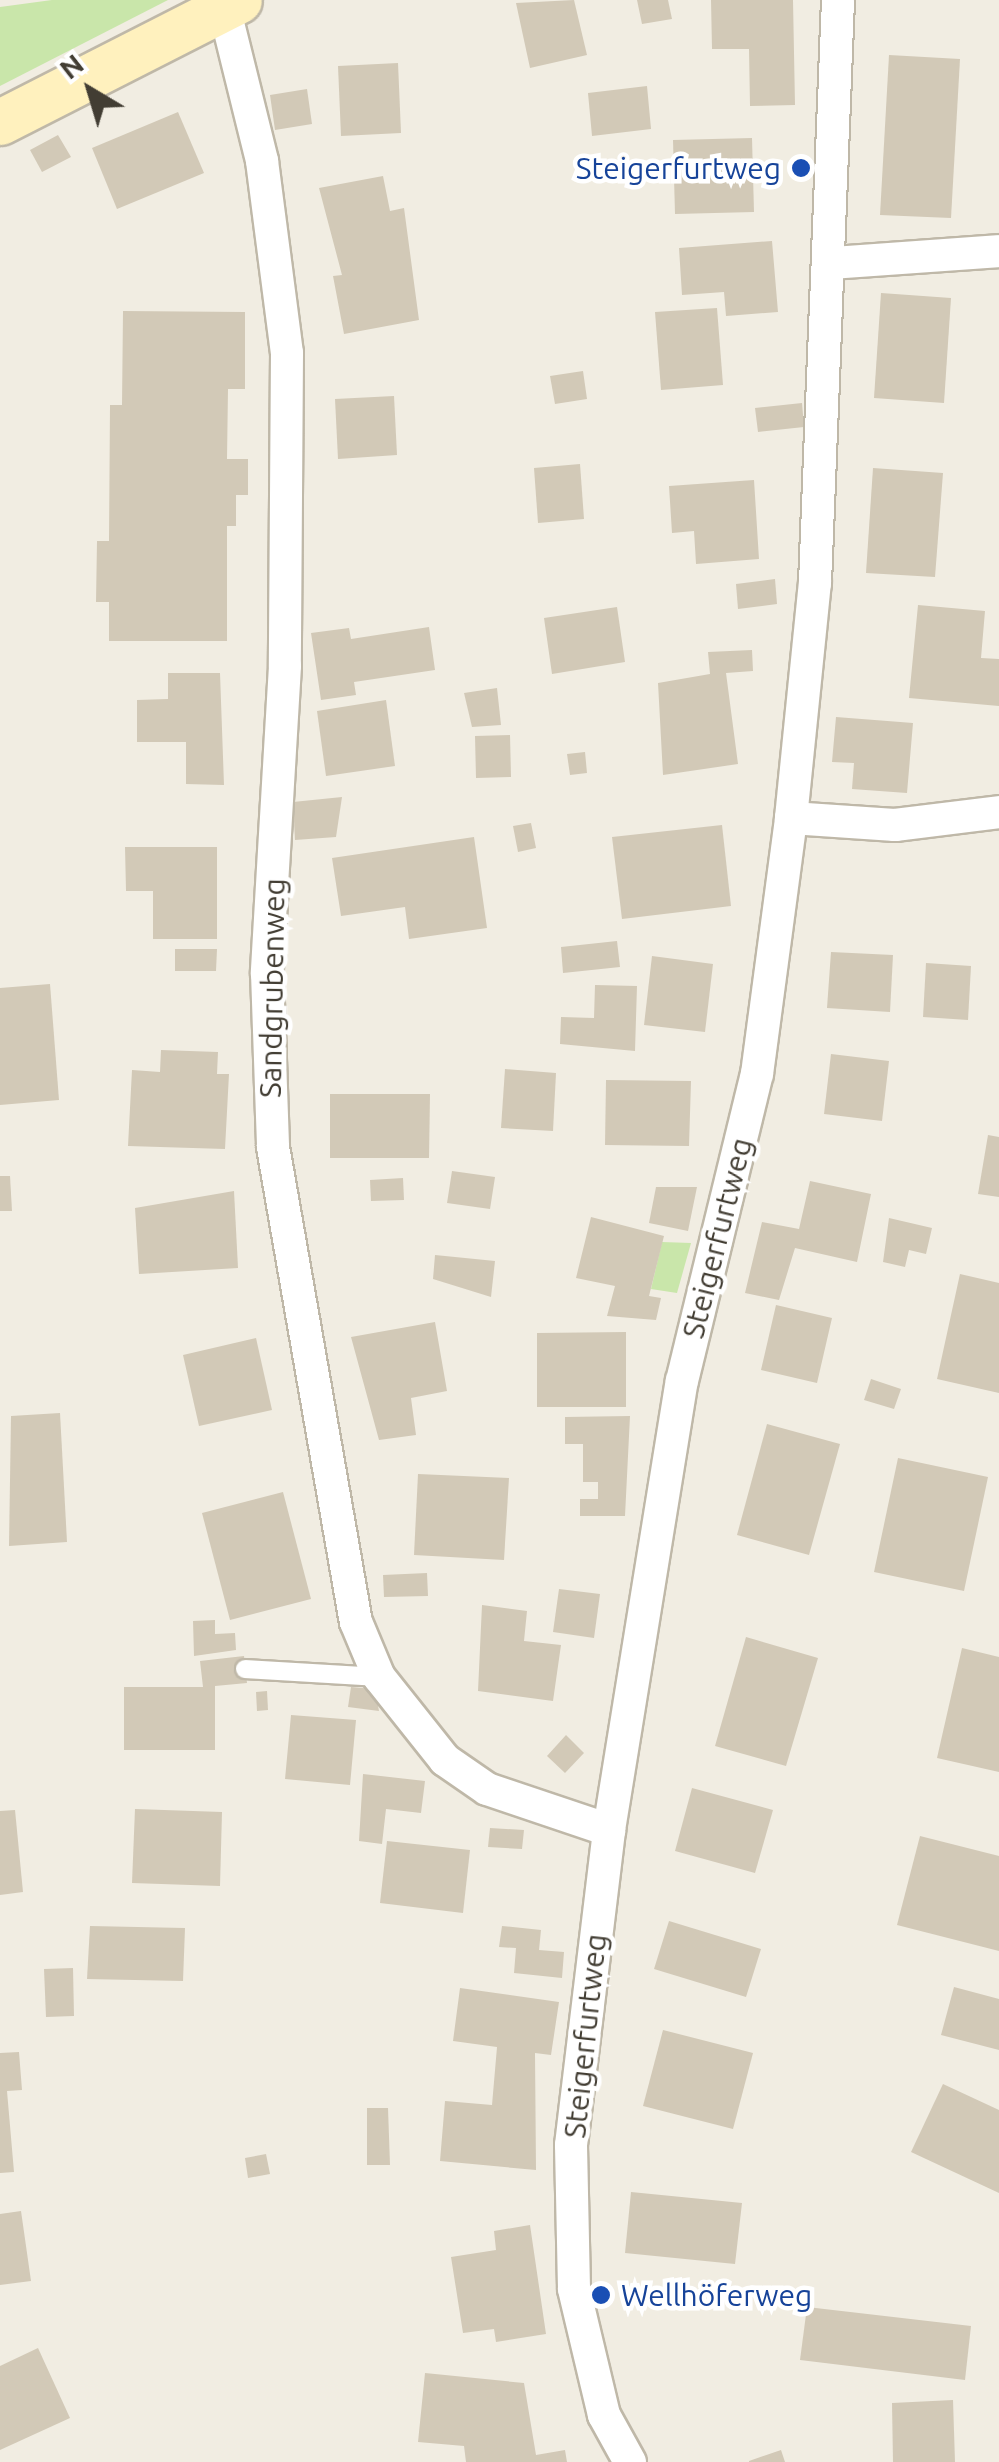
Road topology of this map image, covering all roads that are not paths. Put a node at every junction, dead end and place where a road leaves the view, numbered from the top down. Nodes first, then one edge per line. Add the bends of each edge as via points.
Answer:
1 (838, 0) edge
2 (231, 4) edge
3 (0, 122) edge
4 (999, 251) edge
5 (832, 263) junction
6 (999, 812) edge
7 (791, 818) junction
8 (245, 1669) dead end
9 (379, 1678) junction
10 (608, 1830) junction
11 (630, 2462) edge

1 - 5 street, Steigerfurtweg
2 - 3 street
2 - 9 street, Sandgrubenweg via 262,161 287,353 285,666 266,973 273,1147 356,1622
4 - 5 street
5 - 7 street, Steigerfurtweg
6 - 7 street via 895,824
7 - 10 street, Steigerfurtweg via 757,1074 682,1381
8 - 9 lane
9 - 10 street, Sandgrubenweg via 412,1727 487,1789
10 - 11 street, Steigerfurtweg via 571,2145 574,2289 604,2415

